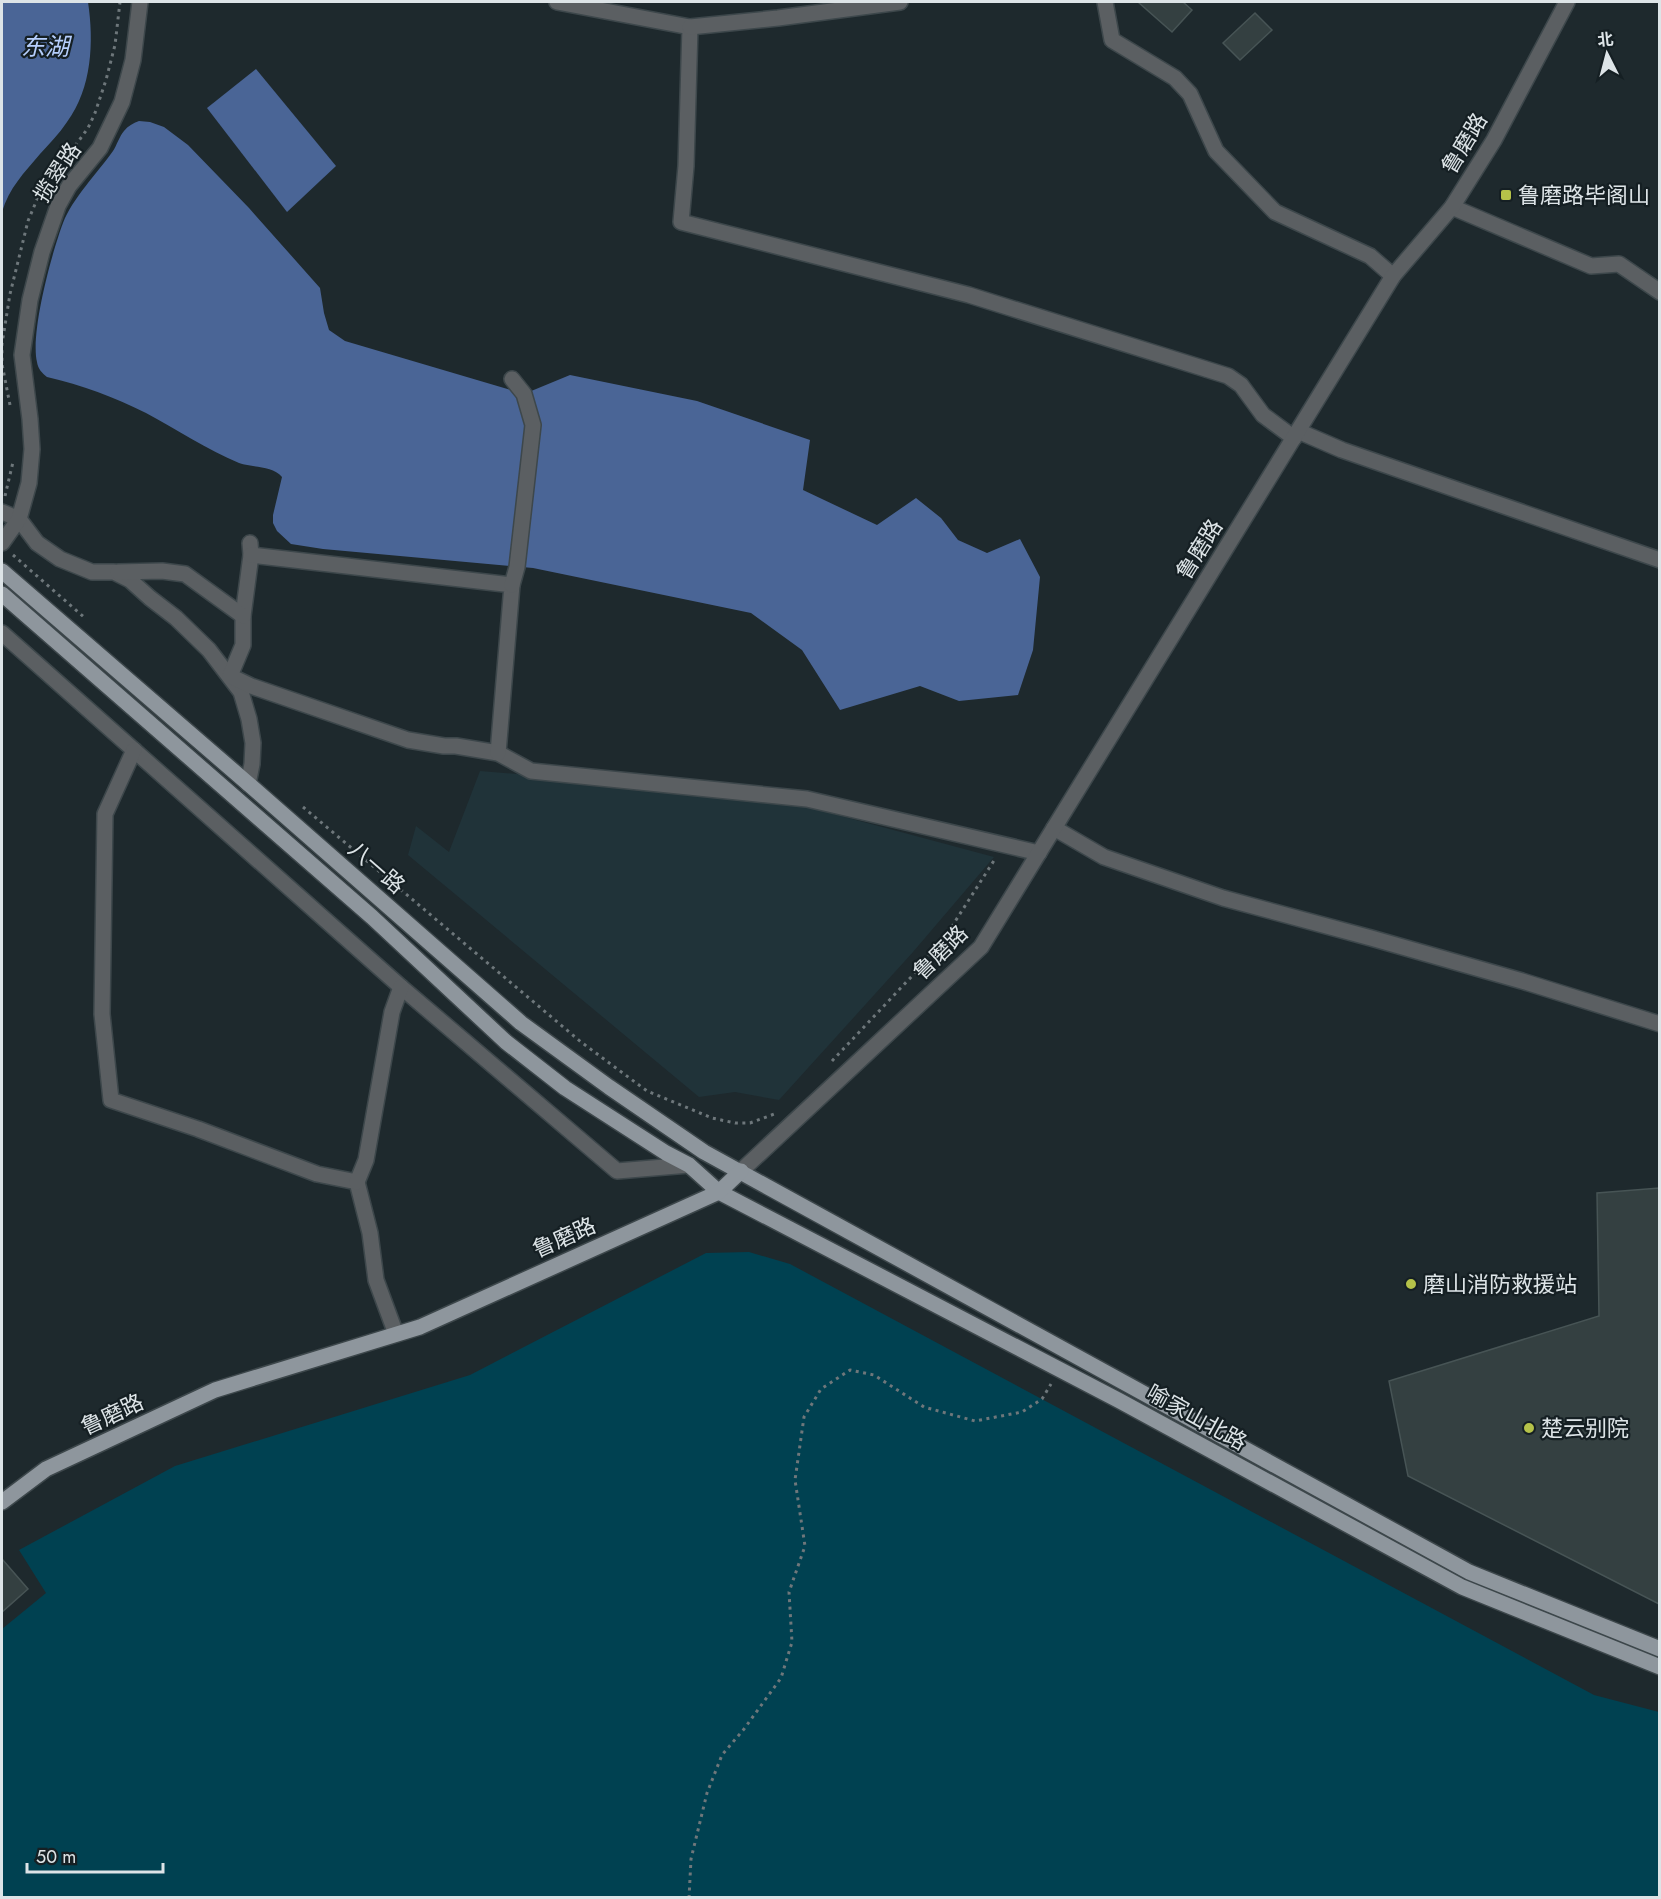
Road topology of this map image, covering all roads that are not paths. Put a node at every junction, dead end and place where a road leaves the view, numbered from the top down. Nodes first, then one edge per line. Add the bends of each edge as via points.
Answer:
1 (140, 2) edge
2 (557, 2) edge
3 (900, 2) edge
4 (1105, 2) edge
5 (1567, 2) edge
6 (690, 27) junction
7 (1452, 207) junction
8 (1393, 276) junction
9 (1659, 292) edge
10 (512, 380) dead end
11 (1296, 434) junction
12 (2, 512) edge
13 (19, 519) junction
14 (6, 548) edge
15 (1659, 560) edge
16 (2, 571) edge
17 (114, 572) junction
18 (512, 585) junction
19 (2, 594) edge
20 (243, 616) junction
21 (2, 633) edge
22 (230, 676) junction
23 (134, 750) junction
24 (498, 753) junction
25 (248, 784) junction
26 (1054, 828) junction
27 (1039, 853) junction
28 (401, 987) junction
29 (1659, 1024) edge
30 (688, 1165) junction
31 (741, 1171) junction
32 (357, 1182) junction
33 (719, 1192) junction
34 (396, 1334) junction
35 (2, 1502) edge
36 (1659, 1649) edge
37 (1659, 1667) edge

1 - 13 street, 揽翠路 via 133,60 122,102 100,148 58,206 30,300 22,356 32,448 29,483
2 - 6 street
3 - 6 street
4 - 8 street via 1112,40 1183,86 1216,151 1275,212 1370,256
5 - 7 street, 鲁磨路 via 1494,140
6 - 11 street via 681,222 969,295 1228,376 1241,385 1263,415
7 - 8 street, 鲁磨路
7 - 9 street via 1591,266 1619,264
8 - 11 street, 鲁磨路
10 - 18 street via 524,394 533,425
11 - 15 street
11 - 26 street, 鲁磨路
12 - 13 street
13 - 14 street, 揽翠路
13 - 17 street via 37,543 60,560 92,572
16 - 25 main road, 八一路
17 - 20 street via 185,574
17 - 22 street via 130,580 176,618
18 - 20 street via 250,549
18 - 24 street
19 - 30 main road, 八一路 via 372,917 506,1042 565,1088
20 - 22 street via 243,645
21 - 23 street
22 - 24 street via 408,740
22 - 25 street via 241,692 249,718 253,743
23 - 28 street
23 - 32 street via 105,814 102,1014 111,1100 317,1174
24 - 27 street via 531,771 807,799
25 - 31 main road, 八一路 via 521,1023 676,1134
26 - 27 street, 鲁磨路
26 - 29 street via 1104,857 1223,898 1522,981
27 - 31 street, 鲁磨路 via 981,947
28 - 30 street via 617,1171
28 - 32 street via 392,1012 366,1160
30 - 33 main road, 八一路
31 - 33 main road, 鲁磨路
31 - 36 main road, 喻家山北路 via 1469,1572
32 - 34 street via 370,1233 376,1280
33 - 34 main road, 鲁磨路
33 - 37 main road, 喻家山北路 via 1057,1368 1462,1587
34 - 35 main road, 鲁磨路 via 215,1390 46,1469

